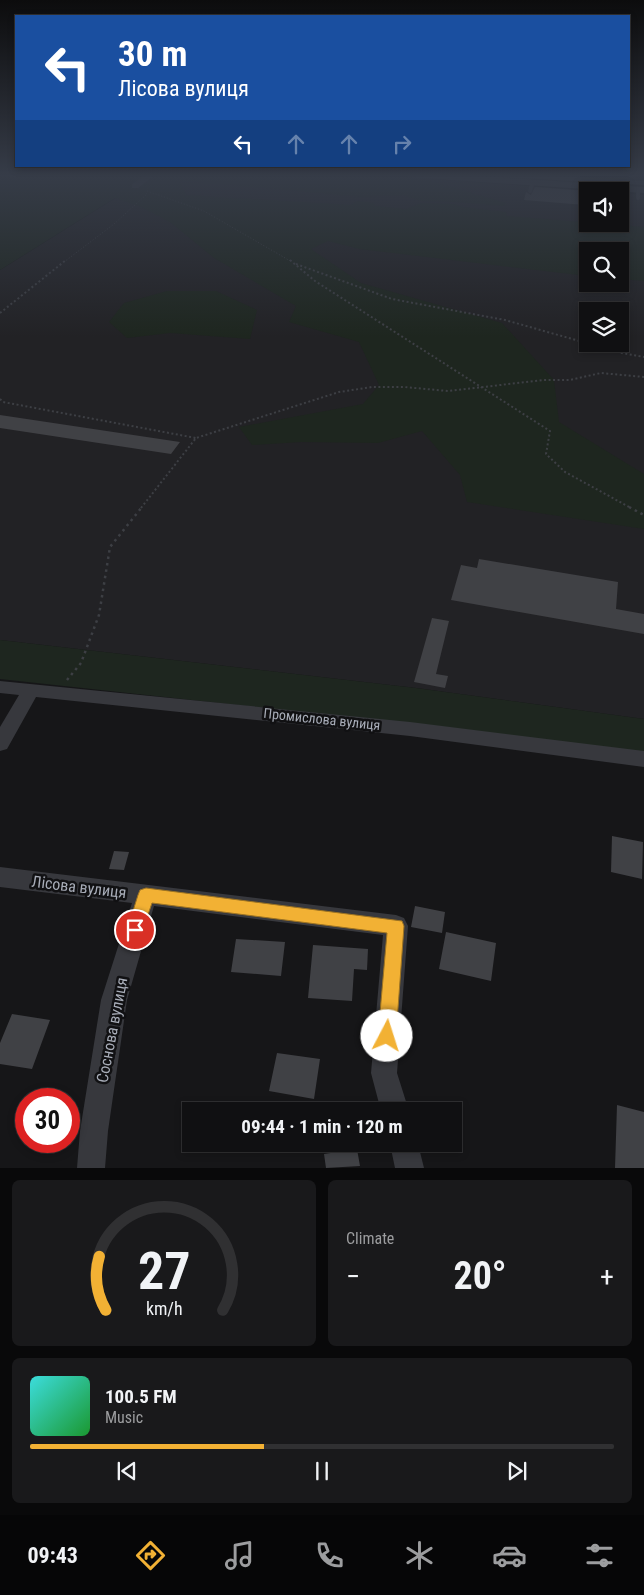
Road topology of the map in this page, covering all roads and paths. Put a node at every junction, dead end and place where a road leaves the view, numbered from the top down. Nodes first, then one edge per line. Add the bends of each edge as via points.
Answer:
1 (108, 229) edge
2 (233, 229) edge
3 (294, 263) junction
4 (0, 313) edge
5 (644, 357) edge
6 (644, 377) edge
7 (481, 388) junction
8 (0, 399) edge
9 (196, 438) junction
10 (644, 514) edge
11 (62, 682) dead end
12 (0, 686) edge
13 (31, 690) junction
14 (0, 744) edge
15 (644, 758) edge
16 (0, 878) edge
17 (146, 895) junction
18 (392, 1102) edge
19 (406, 1152) edge
20 (91, 1168) edge
21 (410, 1168) edge

1 - 4 path
2 - 3 path
3 - 5 path via 392,299 504,320
3 - 7 path via 315,281
6 - 7 path via 601,374
7 - 9 path via 448,391 372,387 339,392
7 - 10 path via 550,431 546,454 565,472
8 - 9 path
9 - 11 path via 110,547 99,615 81,663
12 - 13 street, Промислова вулиця
13 - 14 street
13 - 15 street, Промислова вулиця via 410,729
16 - 17 street, Лісова вулиця
17 - 18 street, Лісова вулиця via 396,926 384,1073
17 - 20 street, Соснова вулиця via 114,1000
19 - 21 street

